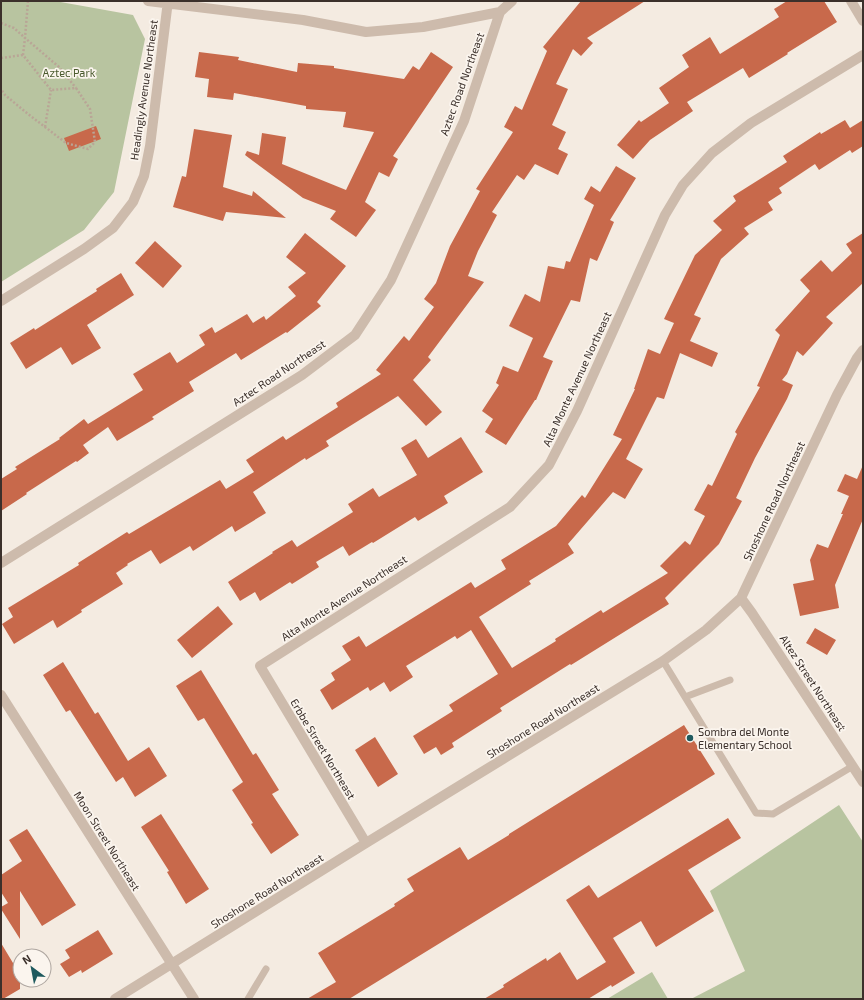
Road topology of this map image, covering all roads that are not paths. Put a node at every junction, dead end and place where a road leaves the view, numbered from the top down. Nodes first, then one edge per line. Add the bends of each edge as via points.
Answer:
1 (148, 1) edge
2 (512, 1) edge
3 (851, 1) edge
4 (168, 3) edge
5 (500, 12) junction
6 (863, 21) edge
7 (863, 55) edge
8 (1, 301) edge
9 (863, 350) edge
10 (1, 563) edge
11 (741, 598) junction
12 (664, 661) junction
13 (260, 666) joint
14 (730, 680) dead end
15 (1, 696) edge
16 (685, 697) junction
17 (853, 766) junction
18 (863, 782) edge
19 (366, 843) junction
20 (172, 965) junction
21 (266, 969) dead end
22 (115, 999) edge
23 (194, 999) edge
24 (248, 999) edge

1 - 4 street
2 - 5 street, Aztec Road Northeast
3 - 6 street
4 - 5 street via 303,20 366,32 423,27
4 - 8 street, Headingly Avenue Northeast via 150,146 144,176 133,202 114,228
5 - 10 street, Aztec Road Northeast via 464,121 391,280 355,335 302,375
7 - 13 street, Alta Monte Avenue Northeast via 752,123 712,153 683,185 665,215 577,411 549,465 510,507
9 - 11 street, Shoshone Road Northeast via 837,395
11 - 12 street, Shoshone Road Northeast via 706,630
11 - 17 street, Altez Street Northeast
12 - 16 lane
12 - 19 street, Shoshone Road Northeast
13 - 19 street, Erbbe Street Northeast
14 - 16 lane
15 - 20 street, Moon Street Northeast
16 - 17 lane via 756,813 773,814
17 - 18 street, Altez Street Northeast
19 - 20 street, Shoshone Road Northeast
20 - 22 street, Shoshone Road Northeast
20 - 23 street, Moon Street Northeast
21 - 24 lane

